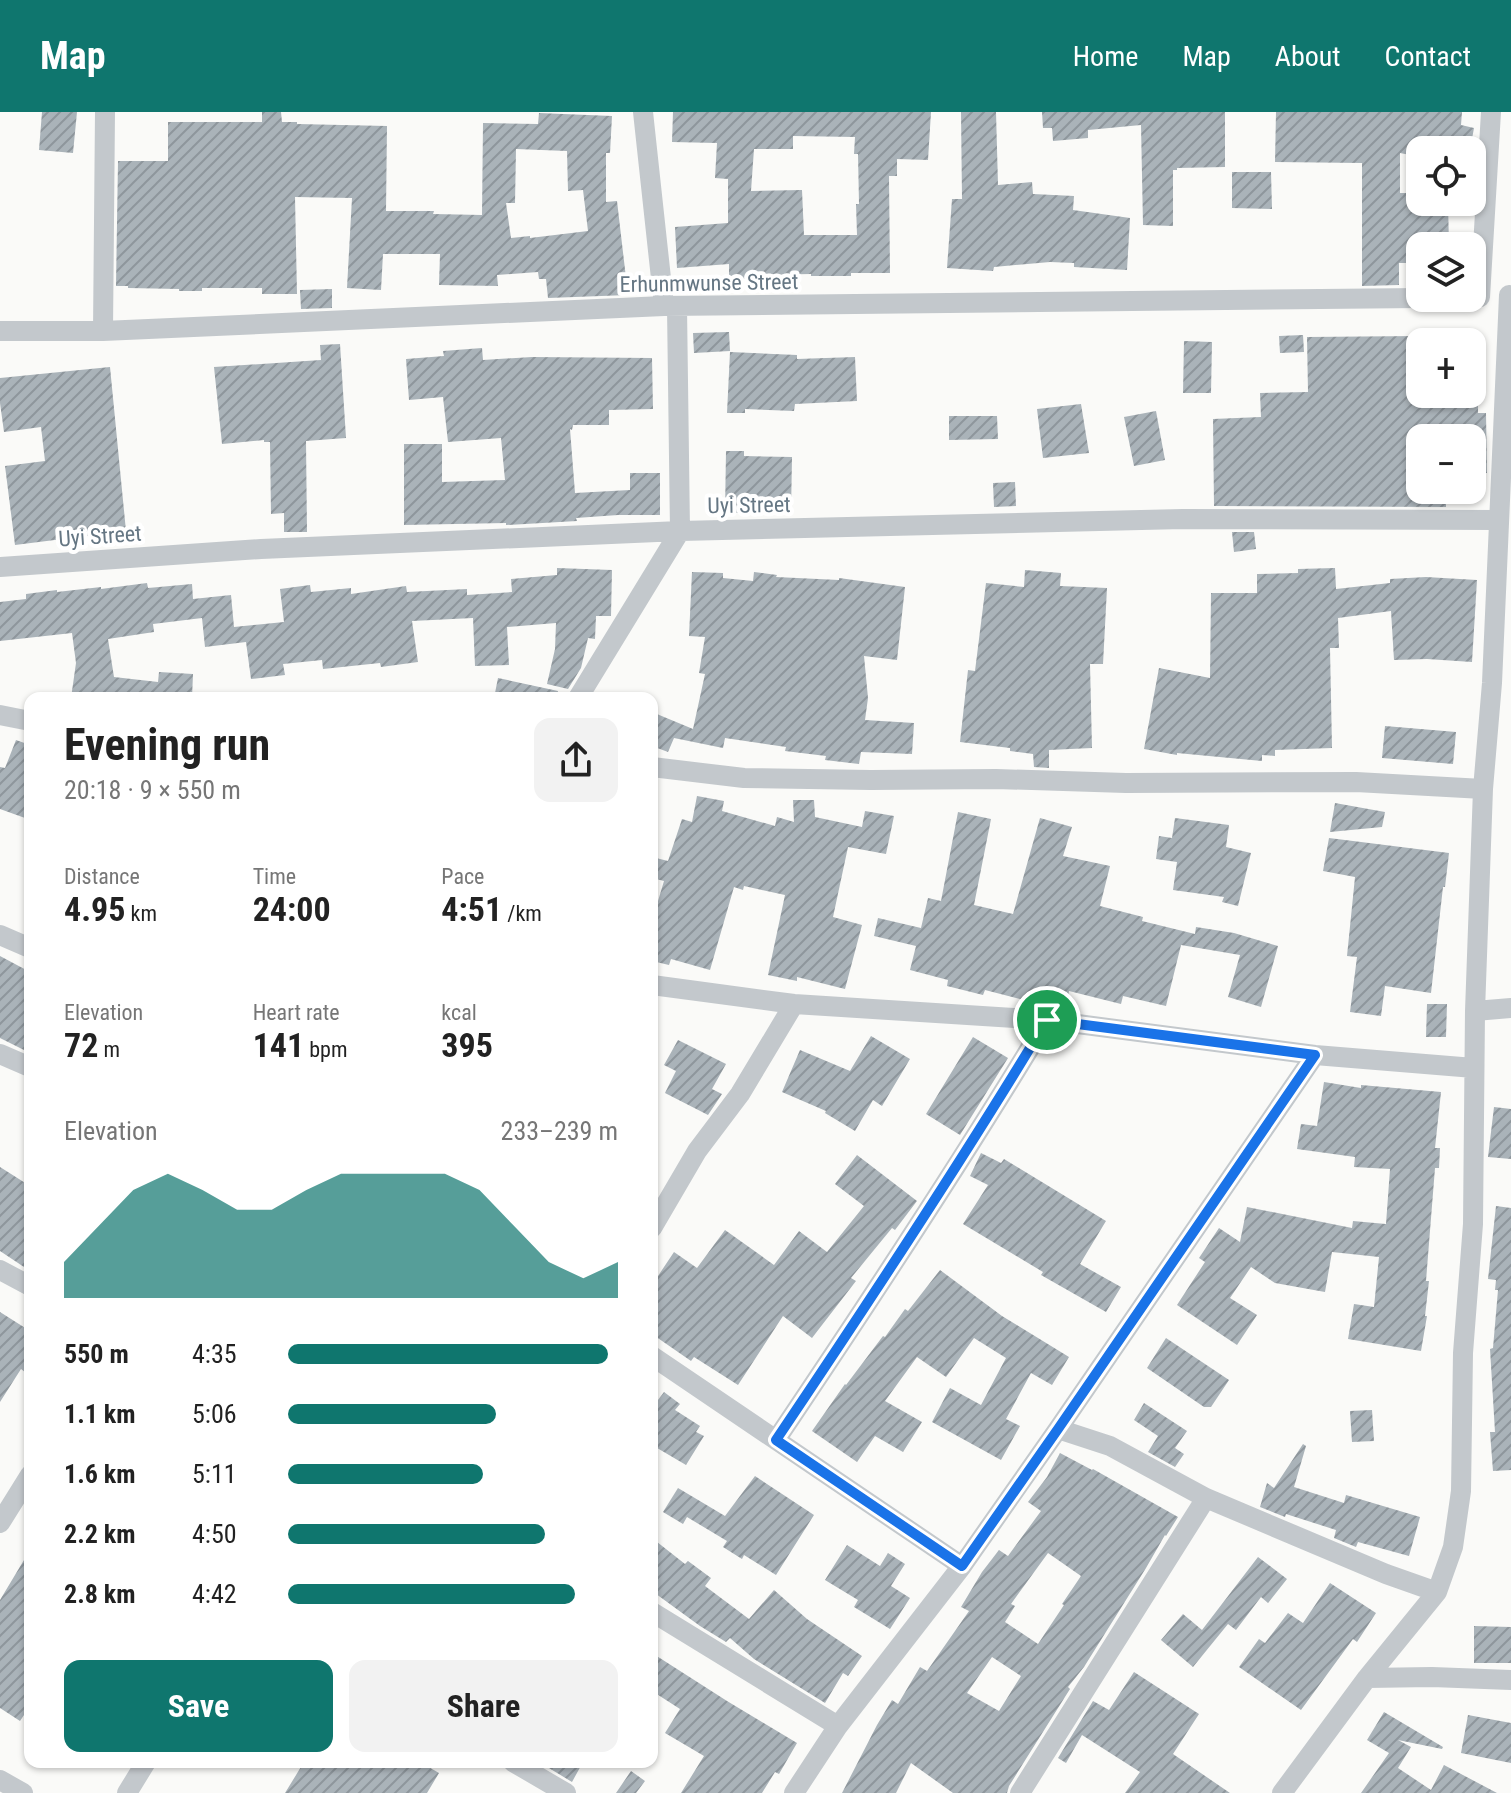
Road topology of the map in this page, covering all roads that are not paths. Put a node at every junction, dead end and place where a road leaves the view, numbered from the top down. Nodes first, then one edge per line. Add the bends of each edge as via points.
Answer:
1 (105, 112) edge
2 (643, 112) edge
3 (1491, 112) edge
4 (1481, 232) edge
5 (1510, 295) edge
6 (1486, 296) edge
7 (1406, 298) edge
8 (670, 306) junction
9 (0, 331) edge
10 (103, 331) junction
11 (1499, 520) junction
12 (680, 531) junction
13 (0, 567) edge
14 (582, 692) edge
15 (0, 715) edge
16 (24, 720) edge
17 (658, 768) edge
18 (1483, 789) junction
19 (0, 935) edge
20 (24, 945) edge
21 (658, 986) edge
22 (794, 1004) junction
23 (1511, 1008) edge
24 (1475, 1011) junction
25 (1047, 1020) junction
26 (0, 1054) edge
27 (1315, 1055) junction
28 (24, 1064) edge
29 (1474, 1068) junction
30 (658, 1218) edge
31 (0, 1270) edge
32 (24, 1283) edge
33 (658, 1360) edge
34 (1058, 1429) junction
35 (776, 1440) junction
36 (24, 1484) edge
37 (1206, 1498) junction
38 (0, 1522) edge
39 (962, 1566) junction
40 (1437, 1592) junction
41 (658, 1616) edge
42 (1367, 1678) junction
43 (1511, 1680) edge
44 (838, 1726) junction
45 (142, 1768) edge
46 (523, 1768) edge
47 (0, 1780) edge
48 (23, 1793) edge
49 (127, 1793) edge
50 (566, 1793) edge
51 (794, 1793) edge
52 (1020, 1793) edge
53 (1282, 1793) edge

1 - 10 street
2 - 8 street
3 - 4 street
5 - 6 street
5 - 11 street
7 - 8 street, Erhunmwunse Street
8 - 10 street, Erhunmwunse Street
8 - 12 street
9 - 10 street, Erhunmwunse Street
11 - 12 street, Uyi Street via 1167,520
11 - 18 street
12 - 13 street, Uyi Street via 261,549
12 - 14 street
15 - 16 street
17 - 18 street via 744,778 1356,782
18 - 24 street
19 - 20 street
21 - 22 street
22 - 25 street
22 - 30 street
23 - 24 street
24 - 29 street
25 - 27 street
25 - 35 street
26 - 28 street
27 - 29 street
27 - 34 street
29 - 40 street via 1461,1491 1453,1547
31 - 32 street
33 - 35 street
34 - 37 street via 1110,1446
34 - 39 street
35 - 39 street
36 - 38 street
37 - 40 street
37 - 52 street
39 - 44 street
40 - 42 street
41 - 44 street
42 - 43 street
42 - 53 street
44 - 51 street
45 - 49 street
46 - 50 street
47 - 48 street

